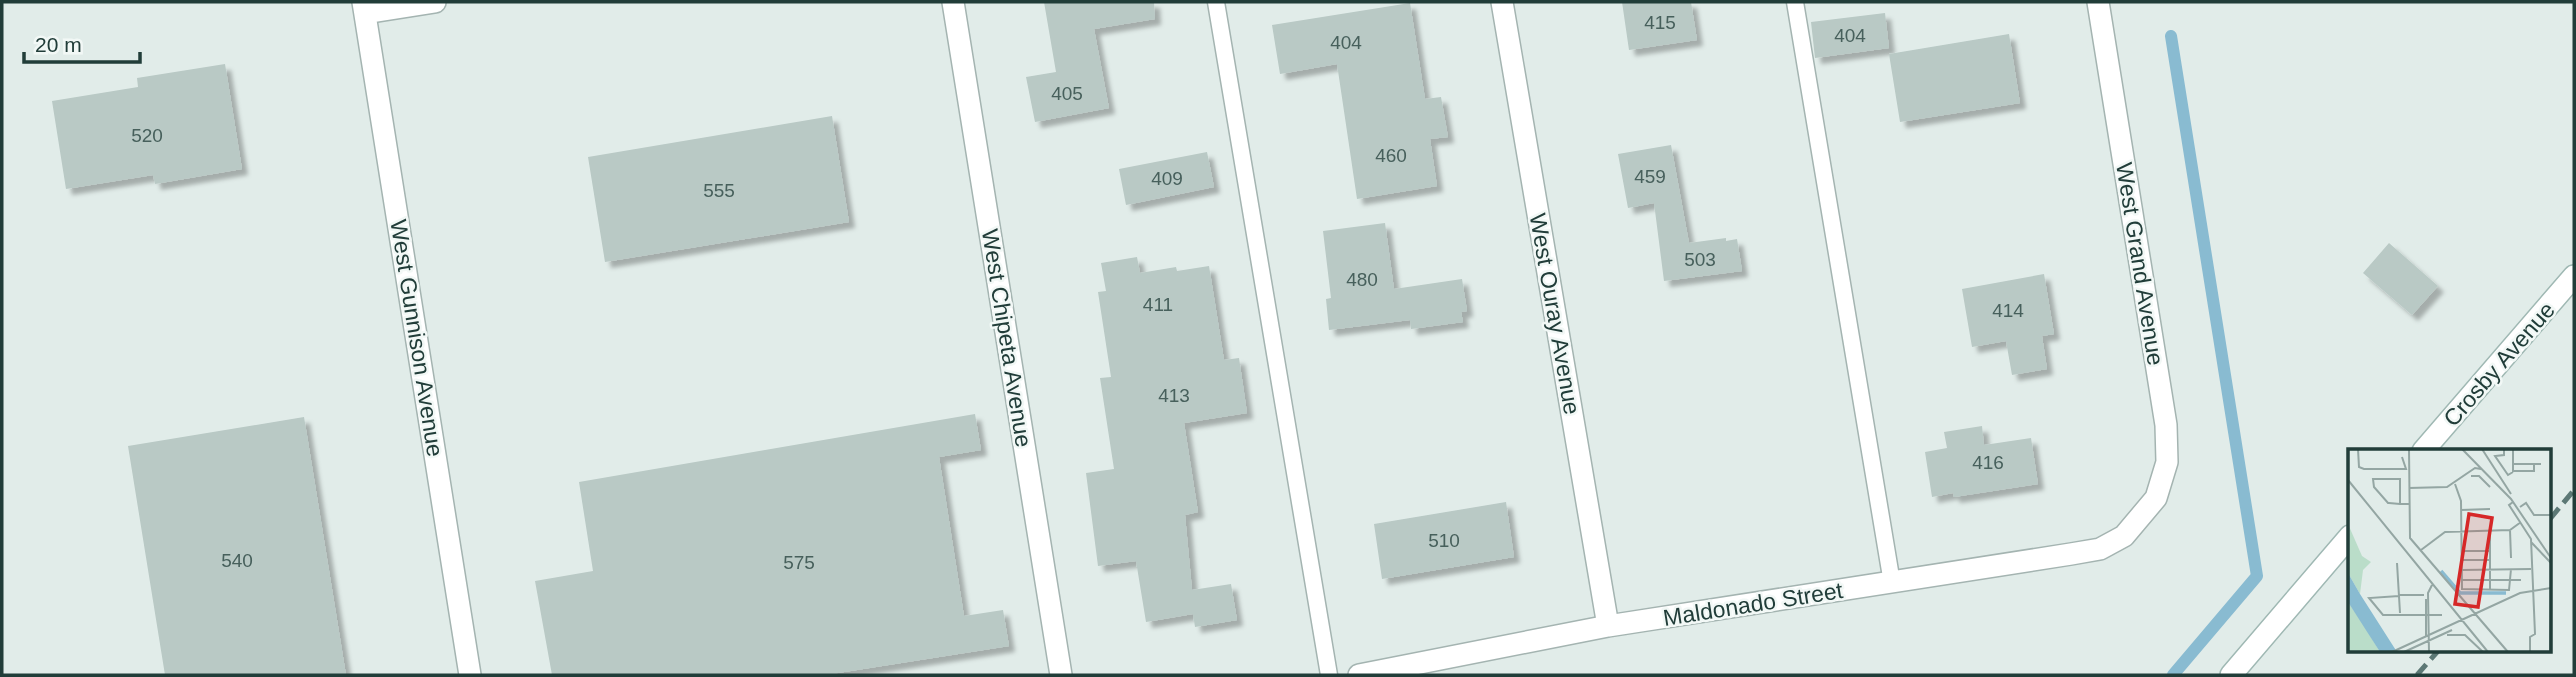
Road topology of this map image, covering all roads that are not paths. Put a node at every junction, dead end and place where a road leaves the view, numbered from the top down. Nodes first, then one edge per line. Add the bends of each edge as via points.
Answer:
1 (435, 2) edge
2 (953, 2) edge
3 (1216, 2) edge
4 (1502, 2) edge
5 (1795, 2) edge
6 (2098, 2) edge
7 (364, 7) edge
8 (2574, 276) edge
9 (2425, 449) edge
10 (2140, 520) joint
11 (2348, 538) edge
12 (1892, 583) junction
13 (1608, 626) junction
14 (470, 675) edge
15 (1061, 675) edge
16 (1329, 675) edge
17 (1359, 675) edge
18 (2231, 675) edge

1 - 7 street
2 - 15 street, West Chipeta Avenue
3 - 16 lane
4 - 13 street, West Ouray Avenue
5 - 12 lane
6 - 10 street, West Grand Avenue via 2166,425 2167,463 2156,498
7 - 14 street, West Gunnison Avenue
8 - 9 street, Crosby Avenue
10 - 12 street, Maldonado Street via 2124,536 2100,549
11 - 18 street
12 - 13 street, Maldonado Street
13 - 17 street, Maldonado Street

